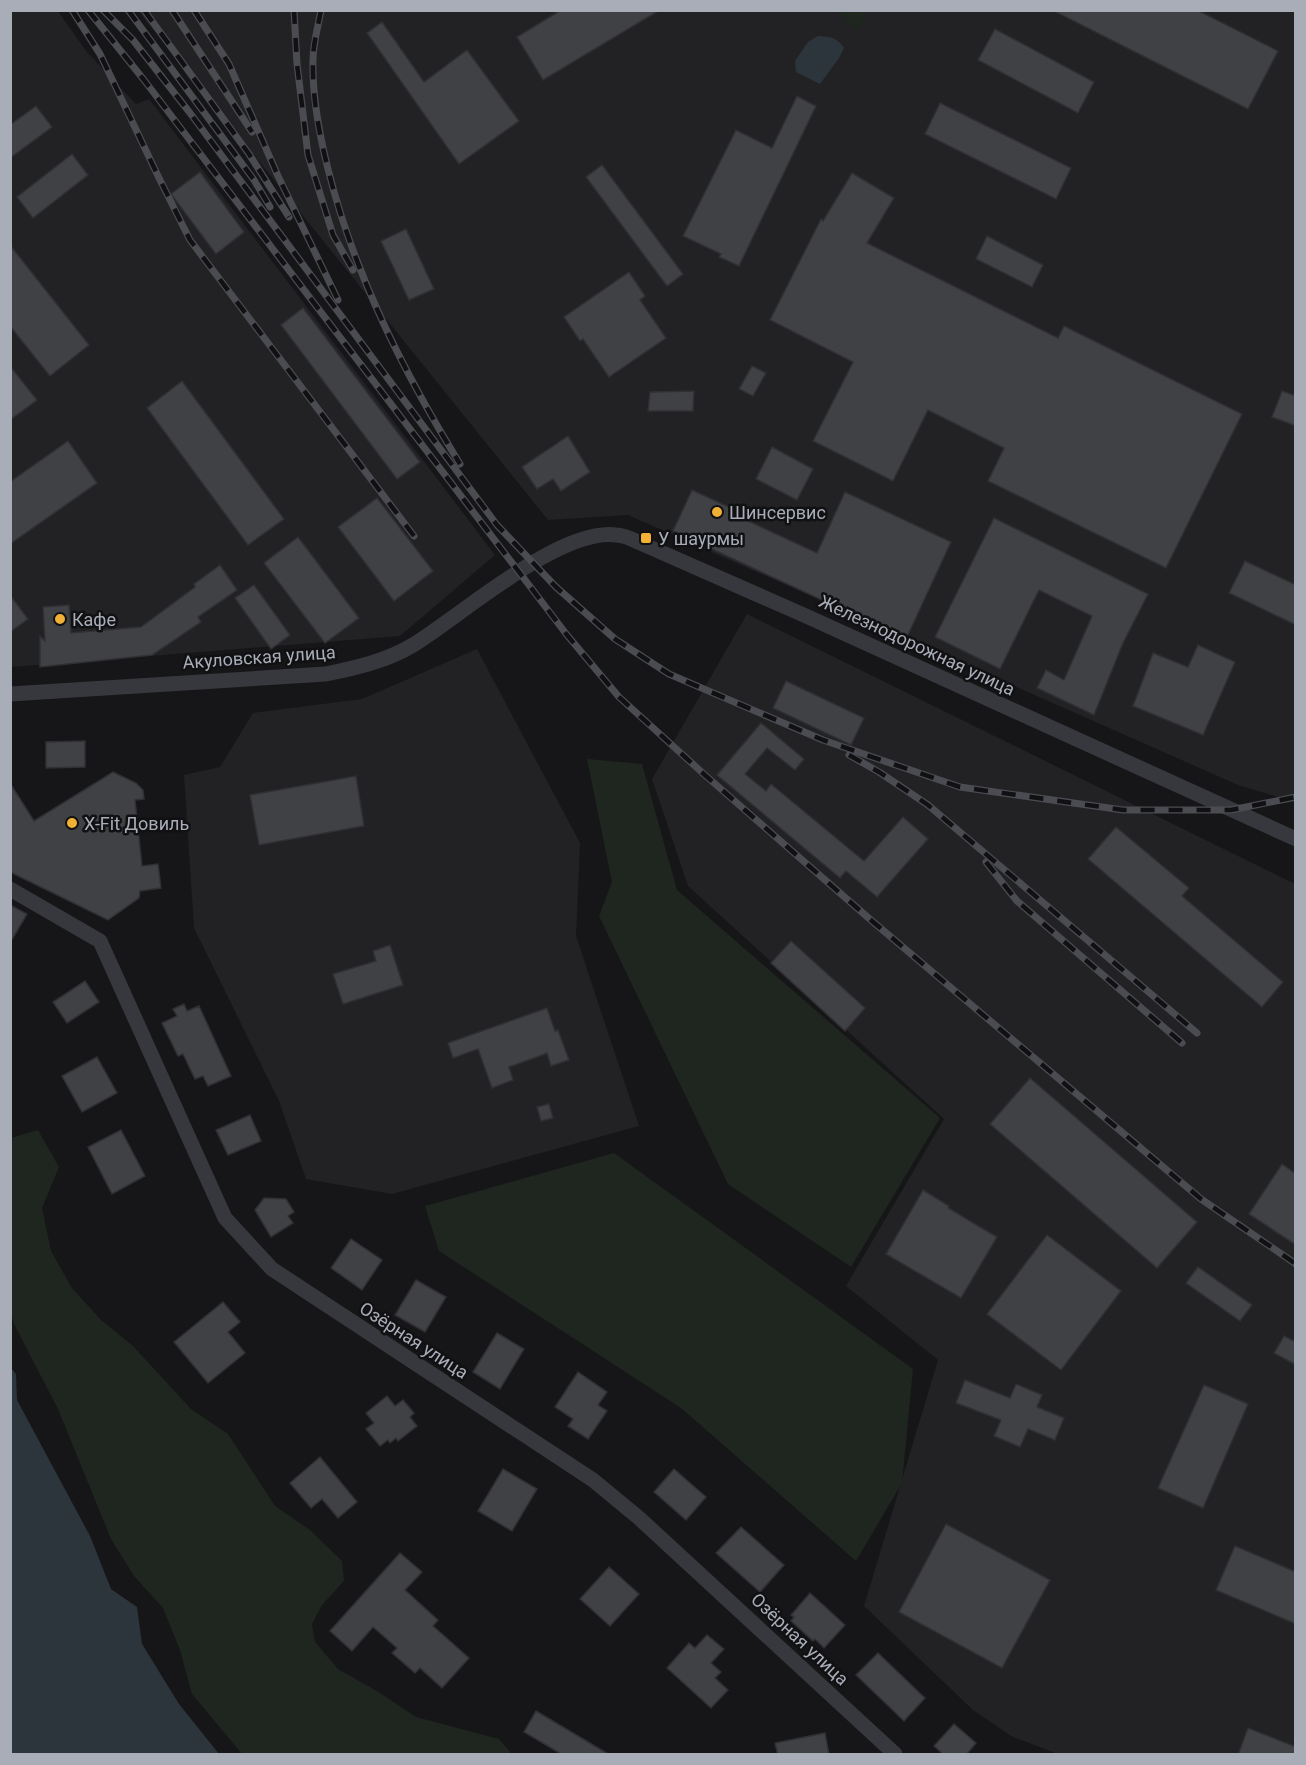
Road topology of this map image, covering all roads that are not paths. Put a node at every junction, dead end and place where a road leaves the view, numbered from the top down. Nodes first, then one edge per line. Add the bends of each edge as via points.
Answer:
1 (519, 572) joint
2 (10, 694) edge
3 (1296, 839) edge
4 (10, 889) edge
5 (895, 1755) edge

1 - 2 street, Акуловская улица via 411,646 356,668 316,675
1 - 3 street, Железнодорожная улица via 559,548 586,538 616,534
4 - 5 street, Озёрная улица via 100,941 225,1218 273,1269 593,1480 648,1526

